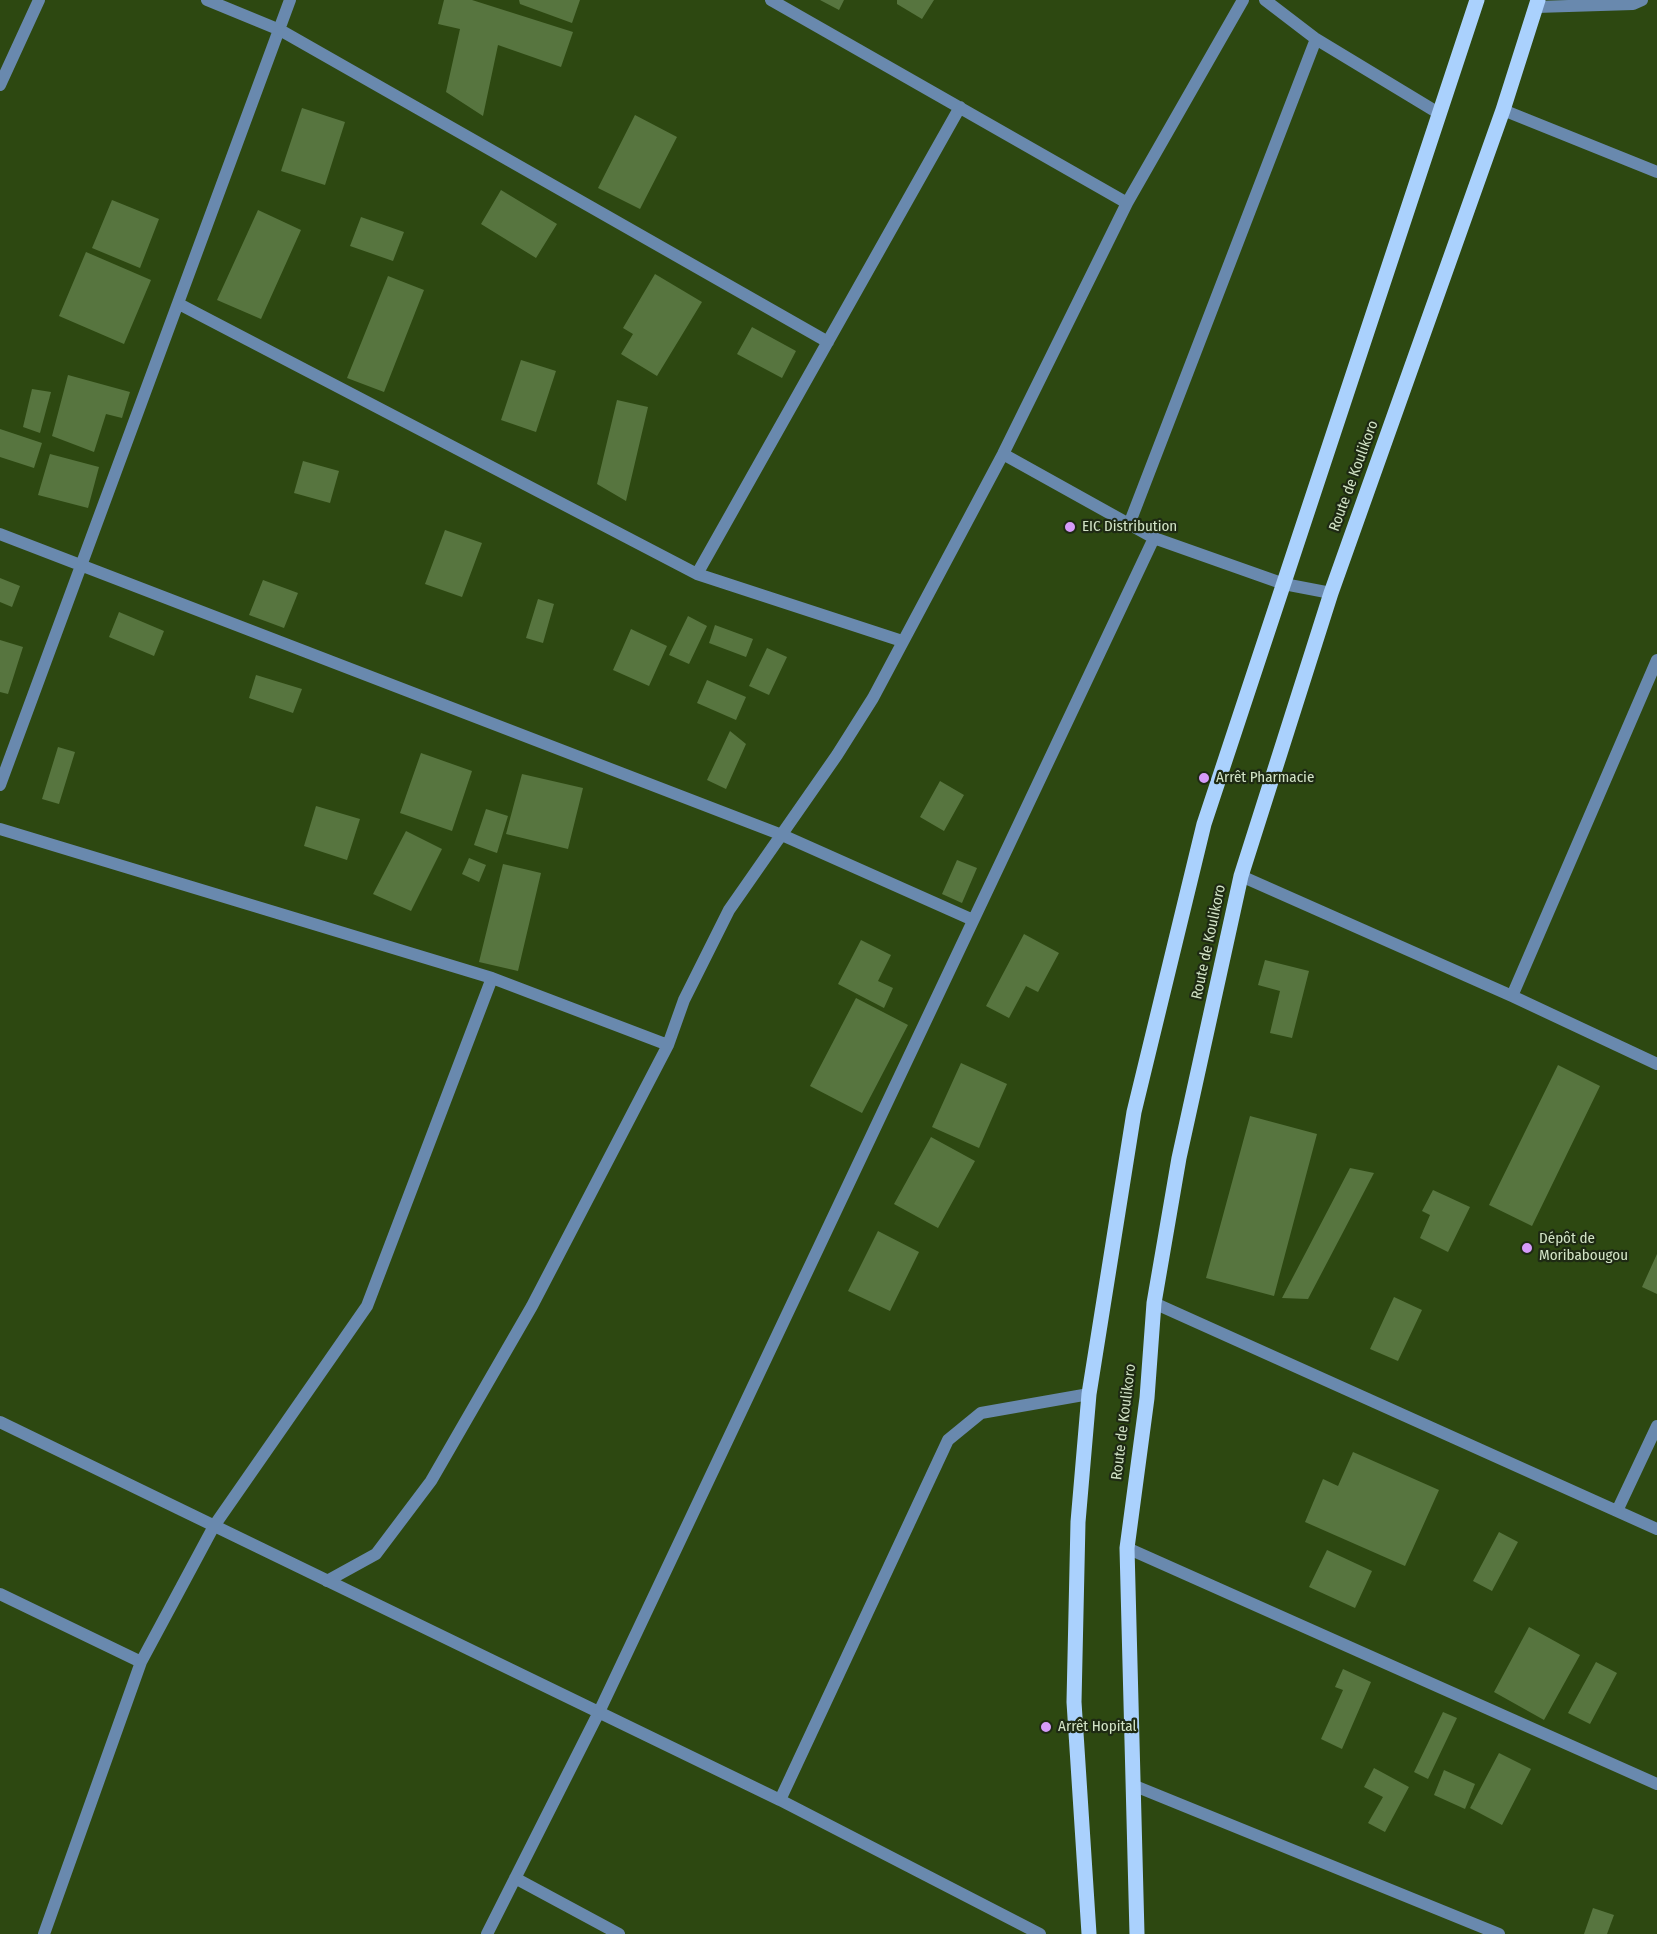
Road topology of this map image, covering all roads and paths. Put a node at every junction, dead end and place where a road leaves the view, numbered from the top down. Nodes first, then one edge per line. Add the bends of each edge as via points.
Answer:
1 (39, 0) edge
2 (207, 0) edge
3 (290, 0) edge
4 (771, 0) edge
5 (1243, 0) edge
6 (1265, 0) edge
7 (1477, 0) edge
8 (1642, 0) edge
9 (1537, 3) edge
10 (280, 30) junction
11 (1316, 39) junction
12 (0, 85) edge
13 (960, 107) junction
14 (1503, 110) junction
15 (1440, 114) junction
16 (1657, 172) edge
17 (1127, 203) junction
18 (179, 304) junction
19 (828, 342) junction
20 (1003, 454) junction
21 (1130, 522) junction
22 (0, 534) edge
23 (1154, 538) junction
24 (82, 566) junction
25 (697, 574) junction
26 (1284, 584) junction
27 (1331, 593) junction
28 (902, 641) junction
29 (1657, 660) edge
30 (0, 785) edge
31 (0, 829) edge
32 (782, 835) junction
33 (1241, 876) junction
34 (974, 920) junction
35 (492, 978) junction
36 (1512, 996) junction
37 (668, 1045) junction
38 (1657, 1064) edge
39 (1154, 1303) junction
40 (1089, 1394) junction
41 (0, 1422) edge
42 (1657, 1426) edge
43 (1617, 1511) junction
44 (214, 1526) junction
45 (1657, 1529) edge
46 (1127, 1548) junction
47 (327, 1581) junction
48 (0, 1594) edge
49 (141, 1662) junction
50 (599, 1712) junction
51 (1657, 1784) edge
52 (1135, 1786) junction
53 (780, 1800) junction
54 (515, 1878) junction
55 (44, 1934) edge
56 (487, 1934) edge
57 (619, 1934) edge
58 (1040, 1934) edge
59 (1089, 1934) edge
60 (1137, 1934) edge
61 (1499, 1934) edge

1 - 12 street
2 - 10 street
3 - 10 street
4 - 13 street
5 - 17 street
6 - 11 street
7 - 15 main road, Route de Koulikoro
8 - 9 street via 1633,4
9 - 14 main road, Route de Koulikoro
10 - 18 street
10 - 19 street
11 - 15 street
11 - 21 street
13 - 17 street
13 - 19 street
14 - 16 street
14 - 27 main road, Route de Koulikoro
15 - 26 main road, Route de Koulikoro
17 - 20 street
18 - 24 street
18 - 25 street
19 - 25 street
20 - 21 street
20 - 28 street
21 - 23 street
22 - 24 street
23 - 26 street
23 - 34 street
24 - 30 street
24 - 32 street
25 - 28 street
26 - 27 street
26 - 40 main road, Route de Koulikoro via 1204,824 1137,1100
27 - 33 main road, Route de Koulikoro
28 - 32 street via 867,707
29 - 36 street
31 - 35 street
32 - 34 street
32 - 37 street via 729,910 684,1000
33 - 36 street
33 - 39 main road, Route de Koulikoro via 1179,1158
34 - 50 street
35 - 37 street
35 - 44 street via 367,1306
36 - 38 street
37 - 47 street via 532,1306 431,1481 376,1554
39 - 43 street
39 - 46 main road, Route de Koulikoro via 1147,1398
40 - 53 street via 981,1413 948,1440
40 - 59 main road, Route de Koulikoro via 1078,1522 1074,1702
41 - 44 street
42 - 43 street
43 - 45 street
44 - 47 street
44 - 49 street
46 - 51 street
46 - 52 main road, Route de Koulikoro
47 - 50 street
48 - 49 street
49 - 55 street
50 - 53 street
50 - 54 street
52 - 60 main road, Route de Koulikoro
52 - 61 street
53 - 58 street
54 - 56 street
54 - 57 street

